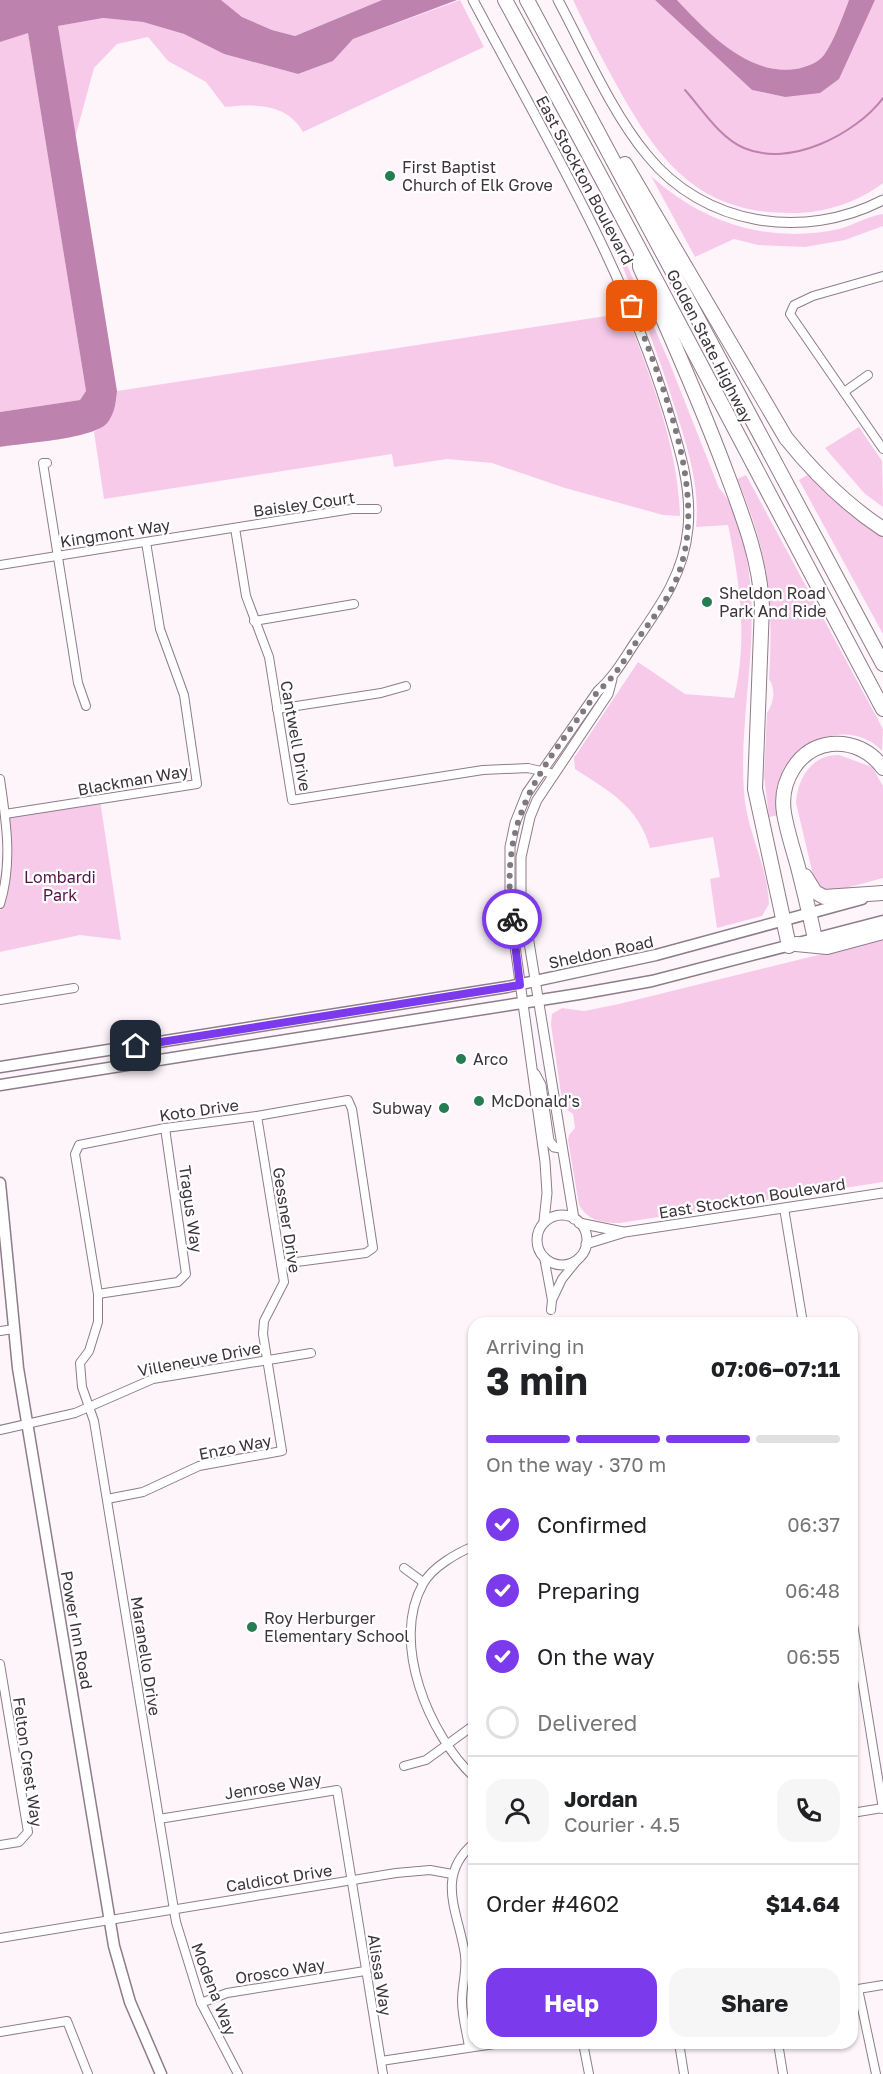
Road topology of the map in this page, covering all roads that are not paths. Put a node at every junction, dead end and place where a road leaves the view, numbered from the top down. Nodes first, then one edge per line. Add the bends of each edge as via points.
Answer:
1 (473, 0) edge
2 (505, 0) edge
3 (527, 0) edge
4 (558, 0) edge
5 (571, 82) junction
6 (883, 200) edge
7 (638, 242) junction
8 (883, 276) edge
9 (868, 375) dead end
10 (844, 392) junction
11 (883, 449) edge
12 (47, 463) dead end
13 (376, 509) dead end
14 (235, 528) junction
15 (883, 529) edge
16 (146, 542) junction
17 (58, 555) junction
18 (0, 565) edge
19 (354, 604) dead end
20 (254, 621) junction
21 (883, 664) edge
22 (612, 679) junction
23 (406, 686) dead end
24 (86, 706) dead end
25 (883, 709) edge
26 (278, 710) junction
27 (883, 768) edge
28 (542, 770) junction
29 (554, 774) junction
30 (0, 779) edge
31 (5, 814) junction
32 (797, 861) junction
33 (883, 893) edge
34 (0, 904) edge
35 (810, 913) junction
36 (785, 920) junction
37 (883, 921) edge
38 (883, 932) edge
39 (815, 939) junction
40 (793, 945) junction
41 (535, 981) junction
42 (520, 985) junction
43 (74, 988) dead end
44 (0, 1000) edge
45 (539, 1001) junction
46 (523, 1004) junction
47 (532, 1066) junction
48 (0, 1067) edge
49 (0, 1085) edge
50 (257, 1116) junction
51 (165, 1128) junction
52 (561, 1148) junction
53 (0, 1183) edge
54 (883, 1193) edge
55 (784, 1208) junction
56 (544, 1221) junction
57 (576, 1221) junction
58 (626, 1232) junction
59 (586, 1244) junction
60 (544, 1257) junction
61 (579, 1258) junction
62 (281, 1264) junction
63 (98, 1294) junction
64 (552, 1300) junction
65 (551, 1310) dead end
66 (802, 1317) edge
67 (14, 1329) junction
68 (0, 1331) edge
69 (311, 1353) dead end
70 (267, 1360) junction
71 (89, 1407) junction
72 (27, 1425) junction
73 (0, 1430) edge
74 (107, 1499) junction
75 (468, 1549) edge
76 (404, 1568) dead end
77 (423, 1582) junction
78 (858, 1655) edge
79 (0, 1664) edge
80 (468, 1730) edge
81 (447, 1748) junction
82 (404, 1767) dead end
83 (468, 1771) edge
84 (883, 1809) edge
85 (858, 1812) edge
86 (159, 1819) junction
87 (0, 1845) edge
88 (468, 1848) edge
89 (452, 1874) junction
90 (351, 1880) junction
91 (174, 1909) junction
92 (110, 1920) junction
93 (0, 1938) edge
94 (468, 1955) edge
95 (465, 1956) junction
96 (365, 1971) junction
97 (883, 1985) edge
98 (858, 1989) edge
99 (858, 2002) edge
100 (201, 2003) junction
101 (0, 2032) edge
102 (468, 2042) edge
103 (468, 2048) edge
104 (585, 2049) edge
105 (680, 2049) edge
106 (779, 2049) edge
107 (381, 2061) junction
108 (88, 2074) edge
109 (161, 2074) edge
110 (238, 2074) edge
111 (383, 2074) edge
112 (589, 2074) edge
113 (684, 2074) edge
114 (783, 2074) edge
115 (876, 2074) edge

1 - 22 street, East Stockton Boulevard via 588,214 628,298 686,474 688,528 681,568
2 - 7 highway, Golden State Highway
3 - 5 highway, Golden State Highway
4 - 6 street via 637,142 665,175 691,195 726,212 780,224 839,218
5 - 15 highway via 663,226 786,438 839,497
5 - 21 highway, Golden State Highway
7 - 25 highway, Golden State Highway
7 - 36 highway via 640,267 702,406 758,571 762,606 755,789
8 - 10 street via 813,296 791,310 797,325
9 - 10 street
10 - 11 street
12 - 17 street via 43,463
13 - 14 street, Baisley Court via 352,509
14 - 16 street, Kingmont Way
14 - 20 street, Cantwell Drive
16 - 17 street, Kingmont Way
16 - 31 street, Blackman Way via 160,628 184,695 198,784
17 - 18 street, Kingmont Way
17 - 24 street via 78,683
19 - 20 street
20 - 26 street, Cantwell Drive via 269,657
22 - 28 street, East Stockton Boulevard via 598,691
22 - 29 street, East Stockton Boulevard via 608,694
23 - 26 street
26 - 28 street, Cantwell Drive via 291,800 483,770
27 - 32 highway via 867,751 841,744 818,747 798,761 785,784 783,798 783,812
28 - 29 street, Cantwell Drive
28 - 42 street, East Stockton Boulevard via 527,793 510,847 510,903
29 - 41 street, East Stockton Boulevard via 530,817 521,857 524,913
30 - 31 street
31 - 34 street via 8,861
32 - 33 highway via 815,892 824,897
32 - 35 highway
33 - 35 main road, Sheldon Road
35 - 36 main road, Sheldon Road
35 - 39 highway
36 - 40 highway
36 - 41 main road, Sheldon Road via 656,955
37 - 39 main road
38 - 40 highway via 827,947
39 - 40 main road
40 - 45 main road via 652,981
41 - 42 main road, Sheldon Road
41 - 45 street, East Stockton Boulevard
42 - 46 street, East Stockton Boulevard
42 - 48 main road, Sheldon Road
43 - 44 street
45 - 46 main road
45 - 52 street, East Stockton Boulevard
46 - 47 street, East Stockton Boulevard
46 - 49 main road
47 - 52 street via 541,1085 549,1141 554,1148
47 - 56 street, East Stockton Boulevard via 547,1193
50 - 51 street, Koto Drive
50 - 62 street, Gessner Drive
50 - 62 street, Koto Drive via 348,1100 356,1132 373,1248 366,1253
51 - 63 street, Koto Drive via 79,1145 75,1154
51 - 63 street, Tragus Way via 186,1274 178,1282
52 - 57 street, East Stockton Boulevard
53 - 67 main road, Power Inn Road
54 - 55 street, East Stockton Boulevard
55 - 58 street, East Stockton Boulevard
55 - 66 street
56 - 57 street via 562,1215
56 - 60 street via 537,1243
57 - 58 street, East Stockton Boulevard
57 - 59 street via 584,1229
58 - 59 street, East Stockton Boulevard
59 - 61 street
60 - 61 street via 558,1264
60 - 64 street
61 - 64 street
62 - 70 street, Gessner Drive via 284,1282 264,1321
63 - 71 street, Koto Drive via 98,1322 89,1351 80,1363
64 - 65 street
67 - 68 street
67 - 72 main road, Power Inn Road
69 - 70 street, Villeneuve Drive
70 - 71 street, Villeneuve Drive via 153,1379
70 - 74 street, Enzo Way via 282,1452 199,1466 143,1492
71 - 72 street, Villeneuve Drive
71 - 74 street, Maranello Drive
72 - 73 street, Villeneuve Drive
72 - 92 main road, Power Inn Road
74 - 86 street, Maranello Drive
75 - 77 street via 445,1562
76 - 77 street
77 - 81 street via 412,1610 410,1633 424,1705
78 - 84 street
79 - 87 street, Felton Crest Way via 28,1832 19,1842
80 - 81 street
81 - 82 street
81 - 83 street
84 - 85 street
86 - 90 street, Jenrose Way via 337,1790
86 - 91 street, Maranello Drive
88 - 89 street
89 - 90 street, Caldicot Drive via 430,1870
89 - 95 street via 455,1915
90 - 91 street, Caldicot Drive
90 - 96 street, Alissa Way
91 - 92 street, Caldicot Drive
91 - 100 street, Modena Way
92 - 93 street, Caldicot Drive
92 - 109 main road, Power Inn Road via 126,1990
94 - 95 street
95 - 102 street via 462,2003
96 - 100 street, Orosco Way via 226,1994
96 - 107 street, Alissa Way
97 - 98 street
99 - 115 street
100 - 110 street, Modena Way
101 - 108 street via 67,2021
103 - 107 street
104 - 112 street
105 - 113 street
106 - 114 street
107 - 111 street, Alissa Way

